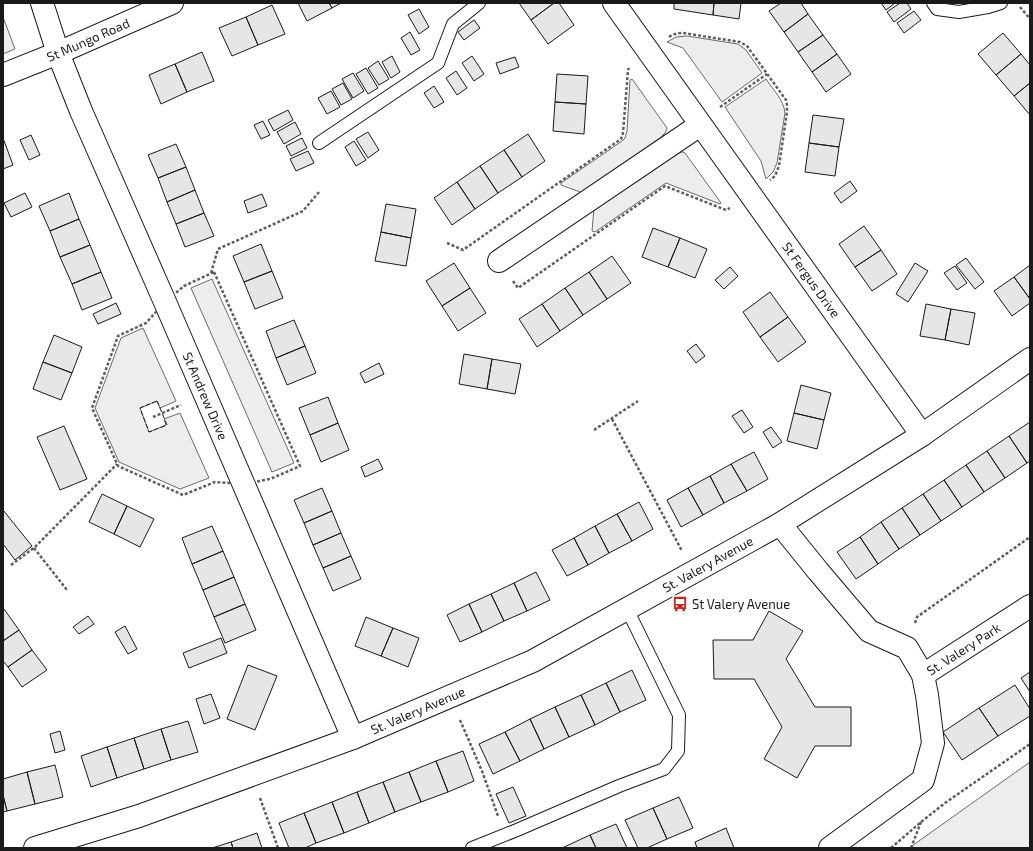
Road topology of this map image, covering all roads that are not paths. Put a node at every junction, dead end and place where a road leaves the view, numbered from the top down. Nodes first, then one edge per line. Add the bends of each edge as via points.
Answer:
1 (42, 3) edge
2 (172, 3) edge
3 (479, 3) edge
4 (614, 3) edge
5 (933, 3) edge
6 (1000, 3) edge
7 (58, 53) junction
8 (3, 75) edge
9 (700, 125) junction
10 (319, 143) dead end
11 (499, 261) dead end
12 (1030, 359) edge
13 (922, 435) junction
14 (780, 524) junction
15 (1030, 606) edge
16 (627, 608) junction
17 (923, 675) junction
18 (353, 738) junction
19 (35, 848) edge
20 (472, 848) edge
21 (830, 848) edge

1 - 7 street, St Andrew Drive
2 - 7 street, St Mungo Road
3 - 10 lane via 453,24 438,63
4 - 9 street, St Fergus Drive
5 - 6 lane via 937,9 959,12
7 - 8 street, St Mungo Road
7 - 18 street, St Andrew Drive
9 - 11 street
9 - 13 street, St Fergus Drive
12 - 13 street, St. Valery Avenue
13 - 14 street, St. Valery Avenue
14 - 16 street, St. Valery Avenue
14 - 17 street via 869,630 907,648
15 - 17 street, St. Valery Park
16 - 18 street, St. Valery Avenue via 533,661
16 - 20 lane via 679,715 678,751 664,769
17 - 21 street, St. Valery Park via 933,743 923,780
18 - 19 street, St. Valery Avenue via 139,816

